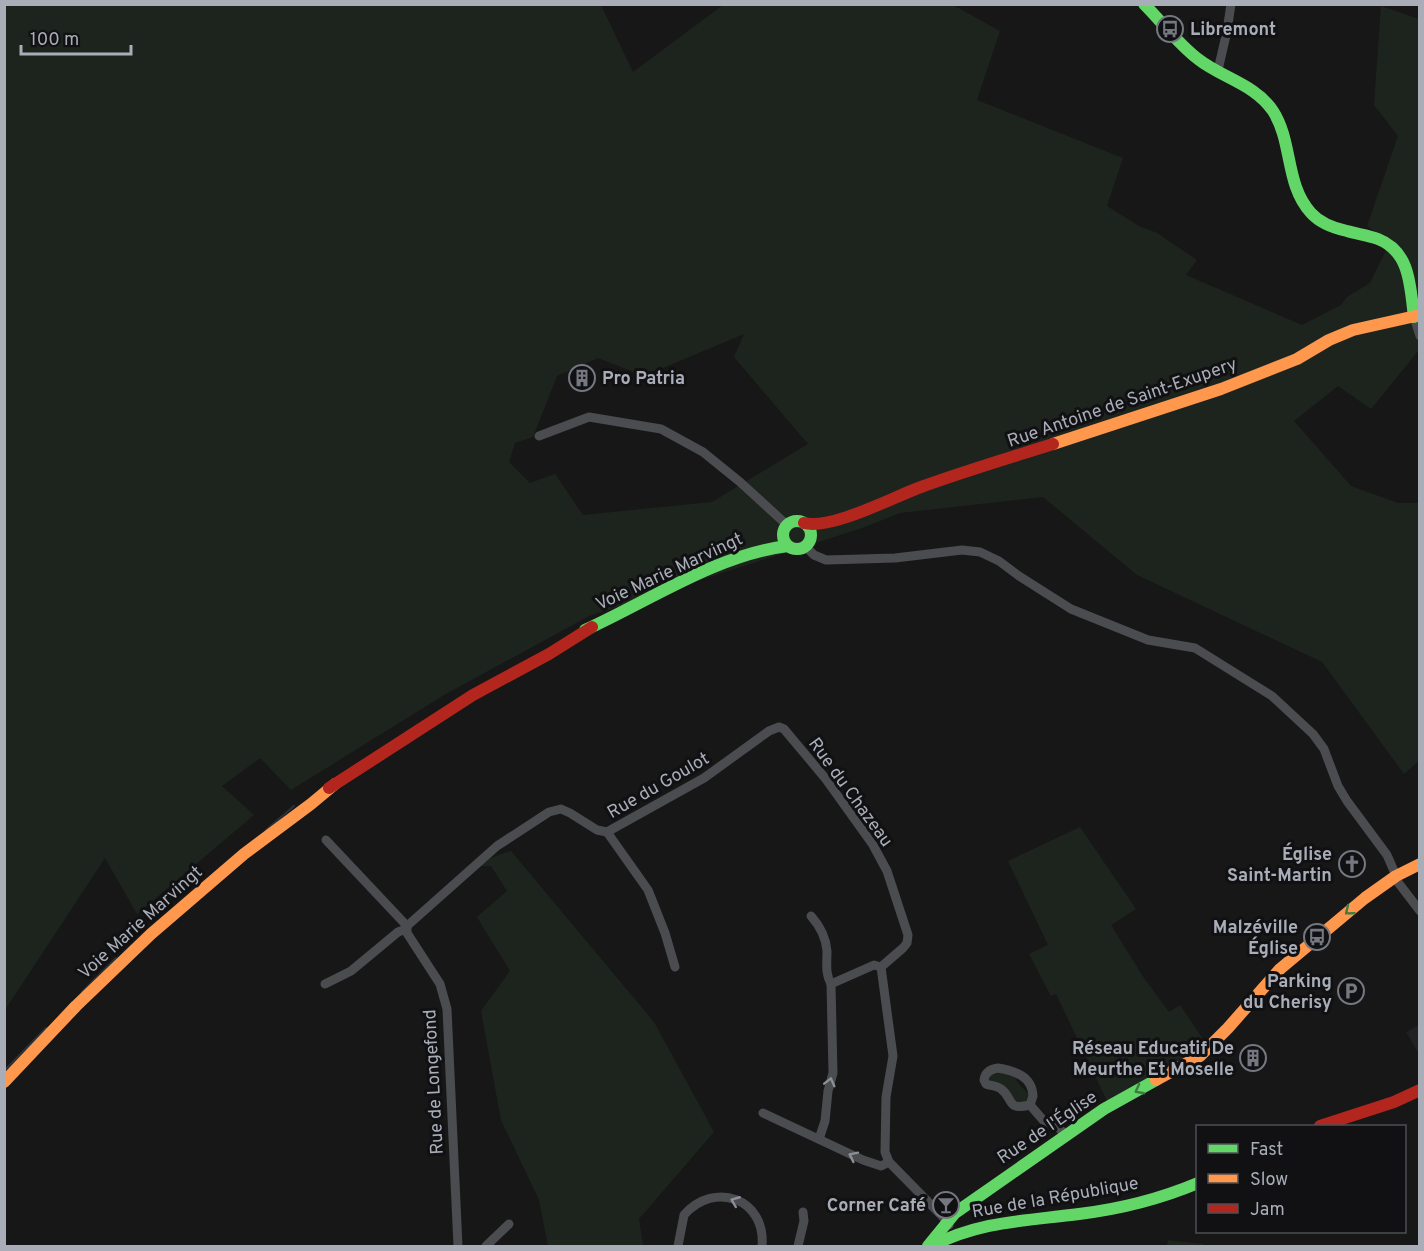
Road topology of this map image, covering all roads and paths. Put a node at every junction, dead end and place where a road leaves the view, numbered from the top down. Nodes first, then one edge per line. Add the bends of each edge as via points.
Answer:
1 (1144, 4) edge
2 (1232, 4) edge
3 (1218, 70) junction
4 (1417, 316) edge
5 (1419, 336) edge
6 (539, 436) dead end
7 (834, 521) junction
8 (804, 523) junction
9 (786, 535) junction
10 (808, 542) junction
11 (779, 727) joint
12 (608, 832) junction
13 (326, 840) dead end
14 (1419, 864) edge
15 (1396, 876) junction
16 (1419, 911) edge
17 (811, 916) dead end
18 (407, 927) junction
19 (675, 966) dead end
20 (881, 967) junction
21 (326, 984) dead end
22 (831, 984) junction
23 (38, 1044) junction
24 (4, 1075) edge
25 (4, 1082) edge
26 (1419, 1090) edge
27 (1030, 1105) junction
28 (763, 1113) dead end
29 (1323, 1125) edge
30 (1065, 1135) junction
31 (819, 1139) junction
32 (889, 1162) junction
33 (1196, 1182) edge
34 (803, 1212) dead end
35 (947, 1221) junction
36 (509, 1224) dead end
37 (952, 1235) junction
38 (458, 1246) edge
39 (486, 1246) edge
40 (678, 1246) edge
41 (762, 1246) edge
42 (798, 1246) edge
43 (930, 1246) edge

1 - 3 main road via 1197,58
2 - 3 street
3 - 4 main road via 1251,88 1273,111 1283,132 1298,192 1313,215 1335,229 1376,237 1398,255 1410,278
4 - 5 street
4 - 7 main road, Rue Antoine de Saint-Exupery via 1353,330 1297,359 1211,392 921,487
6 - 9 street via 589,417 661,429 703,452 740,482
7 - 8 main road, Rue Antoine de Saint-Exupery
7 - 10 main road, Rue Antoine de Saint-Exupery
8 - 9 main road via 793,521
8 - 10 main road via 809,529
9 - 10 main road via 796,549
9 - 23 main road, Voie Marie Marvingt via 528,658 314,797 149,935
10 - 15 street via 814,555 826,560 980,552 1071,609 1148,640 1195,648 1272,696 1313,734 1324,749 1338,786 1387,855
11 - 12 street, Rue du Goulot via 704,778
11 - 20 street, Rue du Chazeau via 825,778 873,845 887,872 908,935 903,948
12 - 18 street, Rue du Goulot via 597,830 561,809 549,812 497,846
12 - 19 street via 648,890
13 - 18 street, Rue de Longefond
14 - 15 main road, Rue de l'Église
15 - 16 street
15 -> 30 main road, Rue de l'Église via 1280,969 1200,1056
17 - 22 street via 827,950 827,977
18 - 21 street, Rue du Goulot via 351,971
18 - 38 street, Rue de Longefond via 407,933 440,984 447,1008
20 - 22 street via 874,965
20 - 32 street via 894,1056 886,1097 885,1152
31 -> 22 street via 833,1072
23 - 24 main road, Voie Marie Marvingt
23 - 25 main road, Voie Marie Marvingt
26 - 29 main road
27 - 27 street via 1033,1090 1023,1076 998,1068 987,1073 986,1084 1000,1089 1012,1104
27 - 30 street
28 - 31 street
30 - 35 main road, Rue de l'Église
32 -> 31 street via 881,1166 863,1161
32 - 35 street
33 - 37 main road, Rue de la République via 1170,1194 1097,1212 996,1224
34 - 42 street
35 - 37 street
35 - 43 main road, Rue de l'Église
36 - 39 street
37 - 43 main road, Rue de la République
41 -> 40 street via 762,1230 755,1215 742,1202 722,1196 702,1200 684,1215

